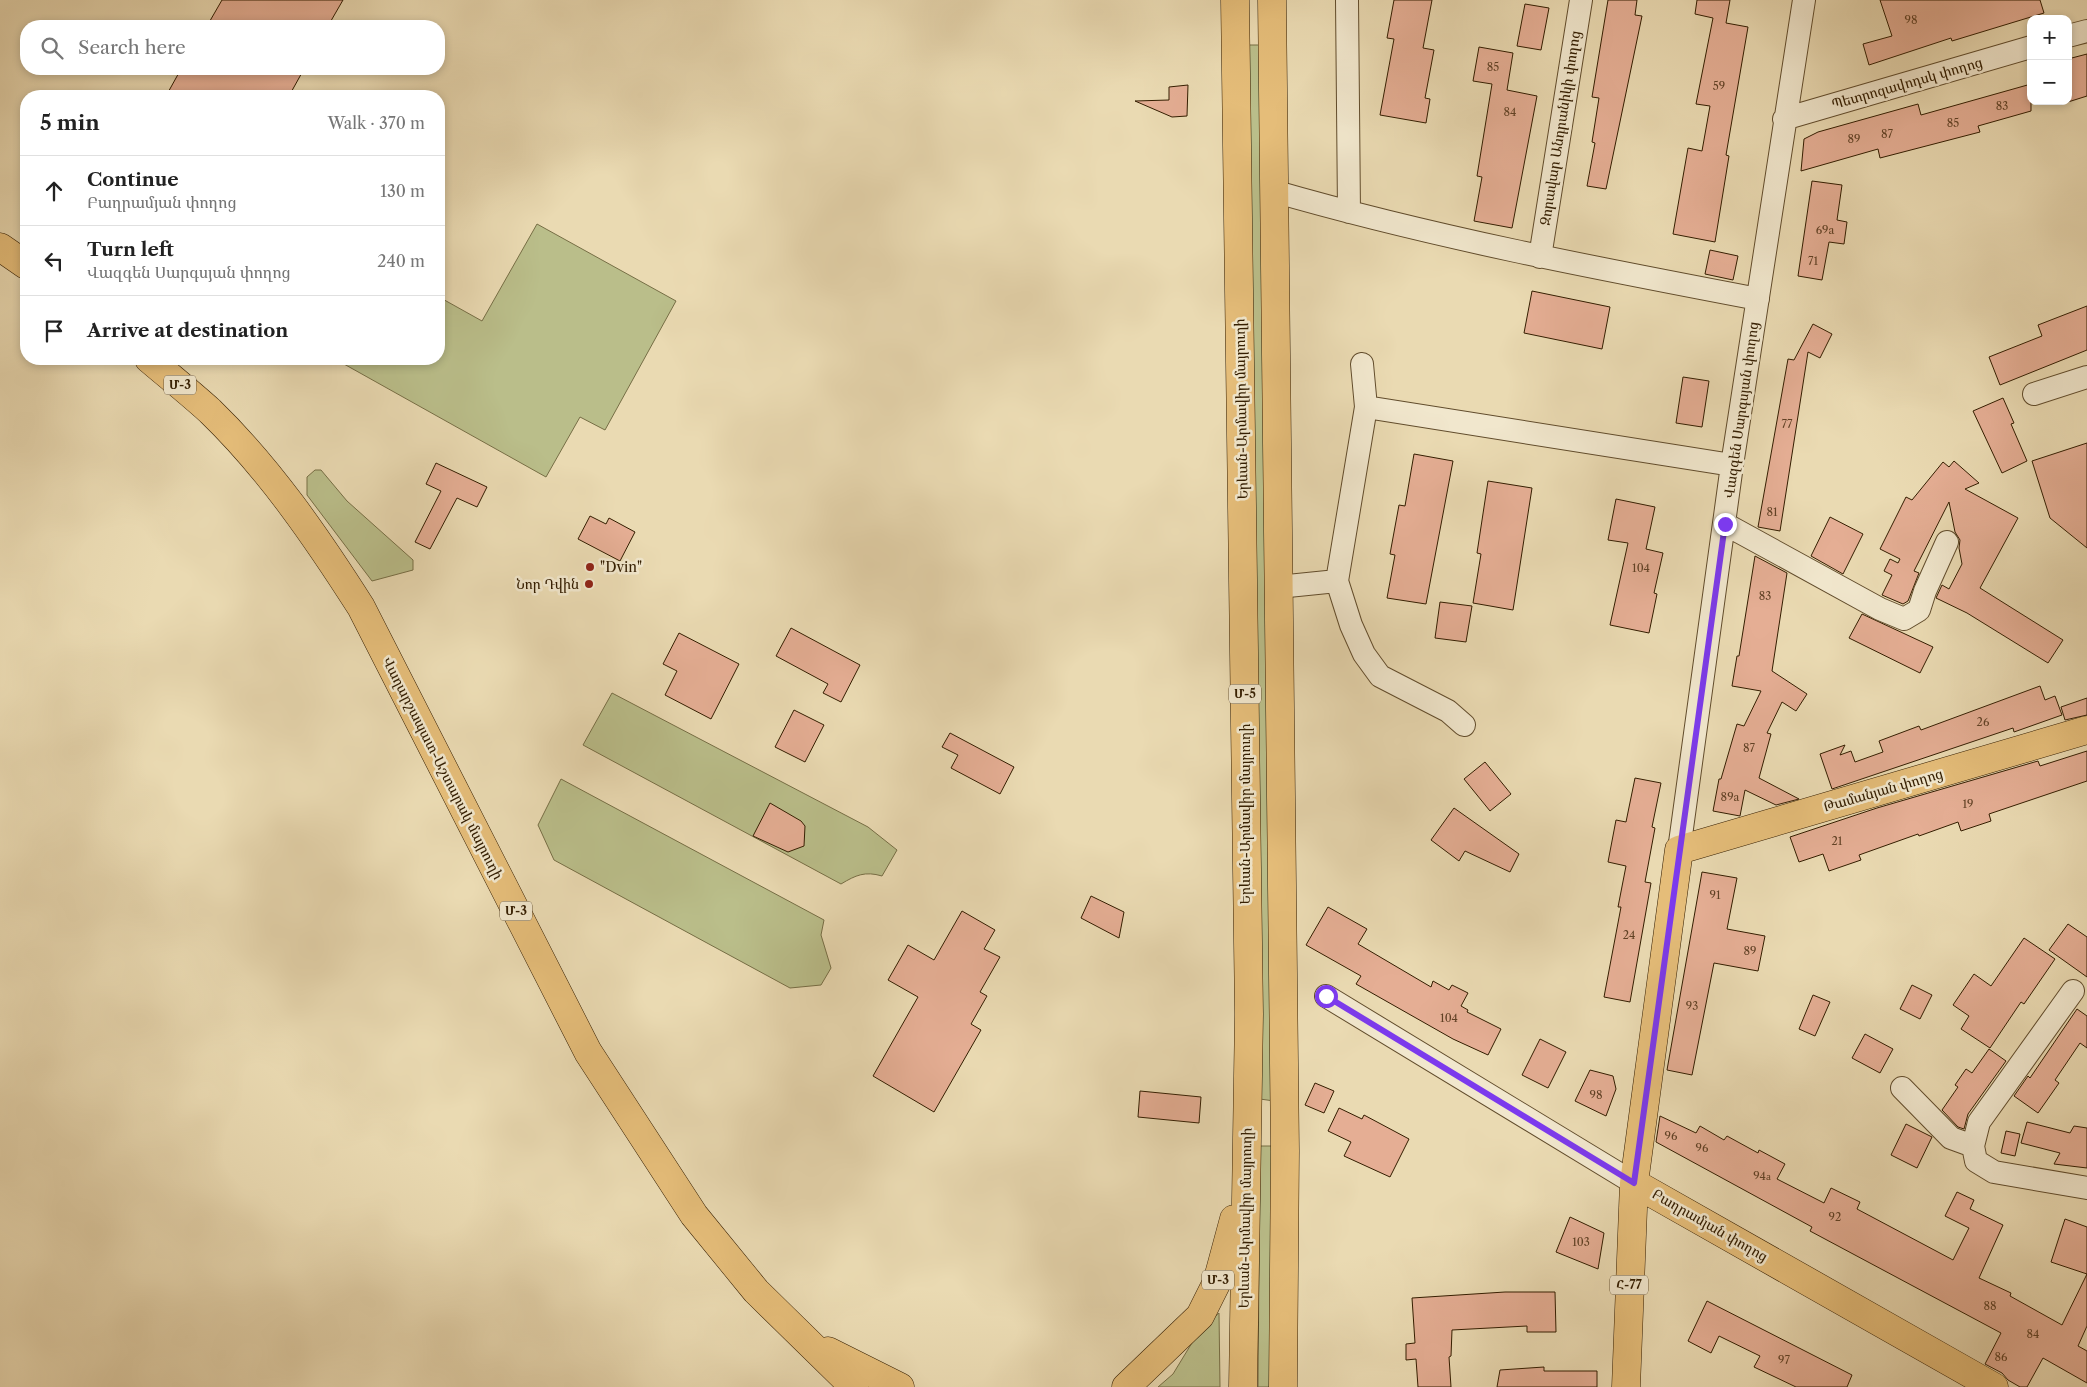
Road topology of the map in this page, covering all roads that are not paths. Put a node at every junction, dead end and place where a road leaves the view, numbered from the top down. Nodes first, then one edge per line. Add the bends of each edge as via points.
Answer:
1 (1348, 0) edge
2 (1581, 0) edge
3 (1804, 0) edge
4 (1235, 12) edge
5 (1272, 12) edge
6 (2087, 31) edge
7 (2072, 35) edge
8 (2027, 48) edge
9 (1784, 119) junction
10 (1272, 190) junction
11 (1349, 212) junction
12 (0, 247) edge
13 (1540, 257) junction
14 (20, 261) edge
15 (1758, 299) junction
16 (1362, 364) dead end
17 (156, 365) edge
18 (2087, 377) edge
19 (2034, 394) dead end
20 (1366, 407) junction
21 (1732, 465) junction
22 (1725, 524) junction
23 (1947, 542) dead end
24 (1337, 581) junction
25 (1278, 586) junction
26 (1464, 725) dead end
27 (2087, 730) edge
28 (1680, 850) junction
29 (2073, 991) dead end
30 (1326, 996) dead end
31 (1902, 1088) dead end
32 (1246, 1140) junction
33 (1973, 1146) junction
34 (1285, 1150) junction
35 (1634, 1183) junction
36 (2087, 1188) edge
37 (804, 1338) junction
38 (854, 1387) edge
39 (900, 1387) edge
40 (1126, 1387) edge
41 (1243, 1387) edge
42 (1284, 1387) edge
43 (1626, 1387) edge
44 (1994, 1387) edge

1 - 11 street
2 - 13 street, Զորավար Անդրանիկի փողոց
3 - 9 street, Վազգեն Սարգսյան փողոց / Հ-77
4 - 5 main road
4 - 32 main road, Երևան-Արմավիր մայրուղի / Մ-5 via 1248,1014
5 - 10 main road, Մ-5
6 - 7 street
8 - 9 street, Պետրոզավոդսկ փողոց
9 - 15 street, Վազգեն Սարգսյան փողոց / Հ-77
10 - 11 street
10 - 25 main road, Մ-5
11 - 13 street
12 - 14 main road
13 - 15 street
15 - 21 street, Վազգեն Սարգսյան փողոց / Հ-77
16 - 20 street
17 - 37 main road, Վաղարշապատ-Աշտարակ մայրուղի / Մ-3 via 210,412 255,460 329,557 361,607 588,1052 694,1215 756,1291
18 - 19 street
20 - 21 street
20 - 24 street
21 - 22 street, Վազգեն Սարգսյան փողոց / Հ-77
22 - 23 street via 1904,619 1919,610
22 - 28 street, Վազգեն Սարգսյան փողոց / Հ-77
24 - 25 street
24 - 26 street via 1364,654 1380,676 1448,711
25 - 34 main road, Մ-5
27 - 28 main road, Թամանյան փողոց
28 - 35 main road, Վազգեն Սարգսյան փողոց / Հ-77
29 - 33 street via 1980,1122
30 - 35 street, Բաղրամյան փողոց
31 - 33 street via 1951,1138
32 - 34 main road via 1254,1130 1272,1130
32 - 40 main road, Մ-3 via 1234,1218 1217,1282 1200,1316
32 - 41 main road, Երևան-Արմավիր մայրուղի / Մ-5
33 - 36 street via 1976,1161 1994,1172
34 - 42 main road, Մ-5
35 - 43 main road, Վազգեն Սարգսյան փողոց / Հ-77
35 - 44 main road, Բաղրամյան փողոց
37 - 38 main road, Վաղարշապատ-Աշտարակ մայրուղի / Մ-3
37 - 39 main road, Մ-3

